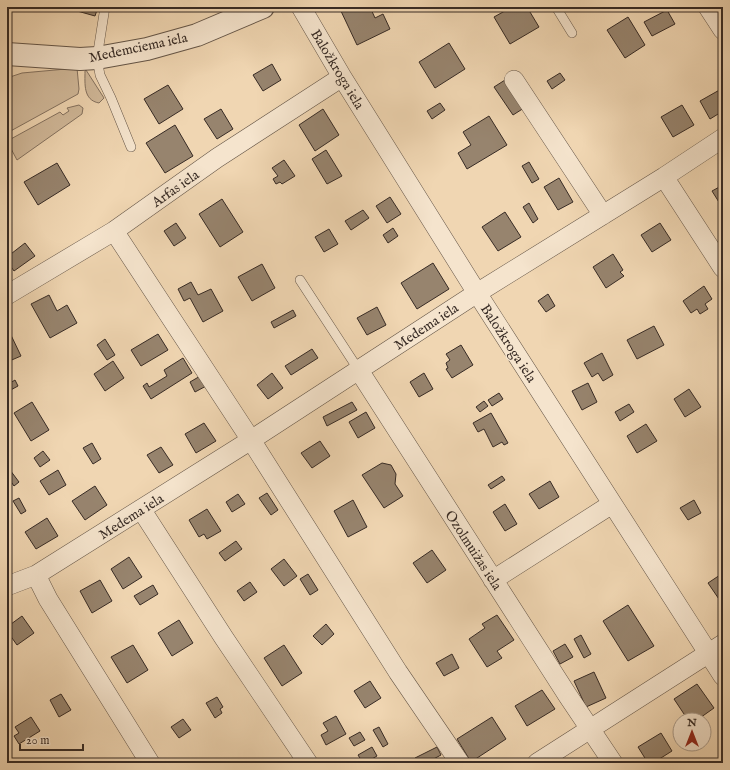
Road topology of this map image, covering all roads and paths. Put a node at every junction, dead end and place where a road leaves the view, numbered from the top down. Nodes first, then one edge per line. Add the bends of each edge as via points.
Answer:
1 (105, 7) edge
2 (263, 7) edge
3 (301, 7) edge
4 (556, 7) edge
5 (708, 7) edge
6 (723, 30) edge
7 (572, 33) dead end
8 (7, 54) edge
9 (97, 58) junction
10 (342, 77) junction
11 (514, 80) dead end
12 (723, 138) edge
13 (131, 147) dead end
14 (664, 177) junction
15 (603, 215) junction
16 (114, 231) junction
17 (723, 268) edge
18 (300, 280) dead end
19 (477, 293) junction
20 (7, 295) edge
21 (358, 369) junction
22 (251, 440) junction
23 (612, 504) junction
24 (141, 509) junction
25 (36, 575) junction
26 (494, 580) junction
27 (7, 586) edge
28 (716, 649) edge
29 (723, 676) edge
30 (591, 729) junction
31 (150, 763) edge
32 (308, 763) edge
33 (460, 763) edge
34 (537, 763) edge
35 (613, 763) edge

1 - 9 lane
2 - 9 street, Medemciema iela via 197,35 147,49
3 - 10 street, Baložkroga iela
4 - 7 lane
5 - 6 street
8 - 9 street, Medemciema iela
9 - 13 lane via 100,75
10 - 16 street, Arfas iela via 217,158
10 - 19 street, Baložkroga iela
11 - 15 street
12 - 14 street, Medema iela
14 - 15 street, Medema iela
14 - 17 street
15 - 19 street, Medema iela
16 - 20 street, Arfas iela
16 - 22 street
18 - 21 lane
19 - 21 street, Medema iela
19 - 23 street, Baložkroga iela
21 - 22 street, Medema iela
21 - 26 street, Ozolmuižas iela
22 - 24 street, Medema iela
22 - 33 street via 398,672
23 - 26 street
23 - 28 street, Baložkroga iela
24 - 25 street, Medema iela
24 - 32 street
25 - 27 street, Medema iela
25 - 31 street via 48,599
26 - 30 street, Ozolmuižas iela
28 - 29 street, Baložkroga iela
28 - 30 street
30 - 34 street
30 - 35 street, Ozolmuižas iela

